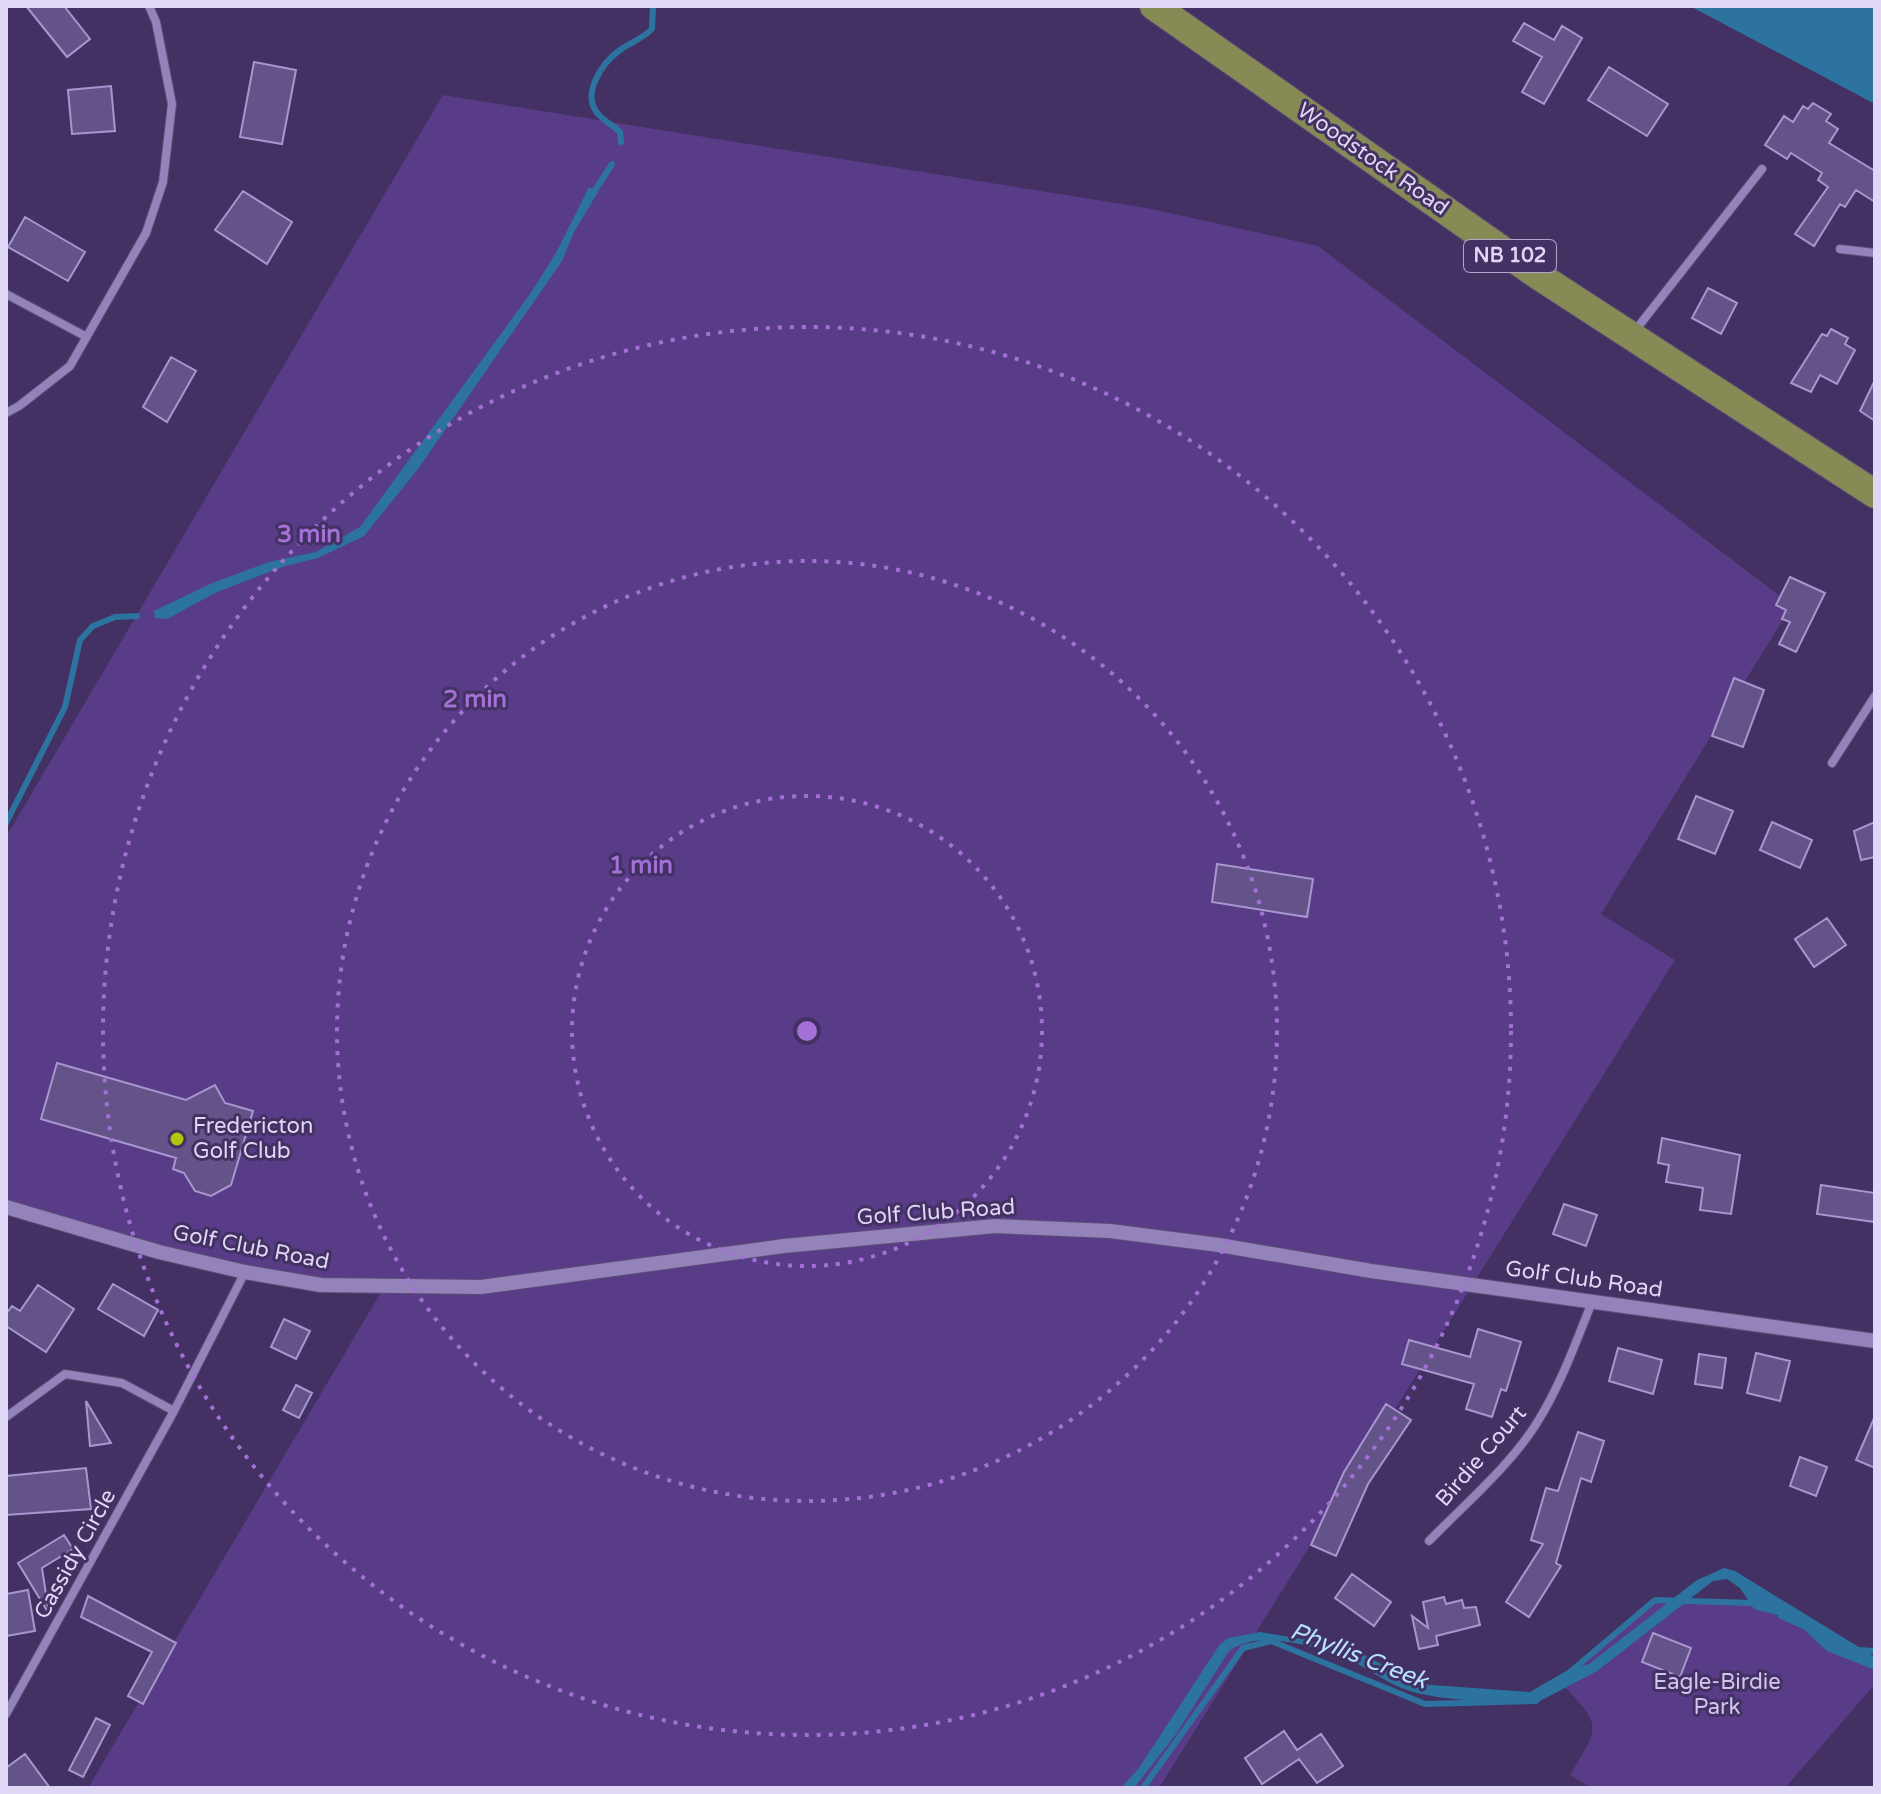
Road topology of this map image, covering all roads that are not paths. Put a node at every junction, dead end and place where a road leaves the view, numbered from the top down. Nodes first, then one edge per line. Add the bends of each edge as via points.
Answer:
1 (149, 6) edge
2 (1154, 6) edge
3 (1762, 169) dead end
4 (1840, 249) dead end
5 (1875, 253) edge
6 (6, 294) edge
7 (85, 336) junction
8 (1631, 336) junction
9 (6, 413) edge
10 (1875, 494) edge
11 (1875, 696) edge
12 (1832, 763) dead end
13 (6, 1207) edge
14 (245, 1272) junction
15 (1592, 1302) junction
16 (1875, 1341) edge
17 (174, 1411) junction
18 (6, 1417) edge
19 (1429, 1541) dead end
20 (6, 1714) edge

1 - 7 street via 172,104 163,182 146,233
2 - 8 main road, Woodstock Road / NB 102
3 - 8 street
4 - 5 street
6 - 7 street
7 - 9 street via 70,366
8 - 10 main road, Woodstock Road / NB 102
11 - 12 street
13 - 14 street, Golf Club Road
14 - 15 street, Golf Club Road via 321,1285 481,1287 784,1246 995,1226 1110,1231 1209,1243
14 - 17 street, Cassidy Circle
15 - 16 street, Golf Club Road
15 - 19 street, Birdie Court via 1538,1423
17 - 18 street via 122,1383 65,1374
17 - 20 street, Cassidy Circle

